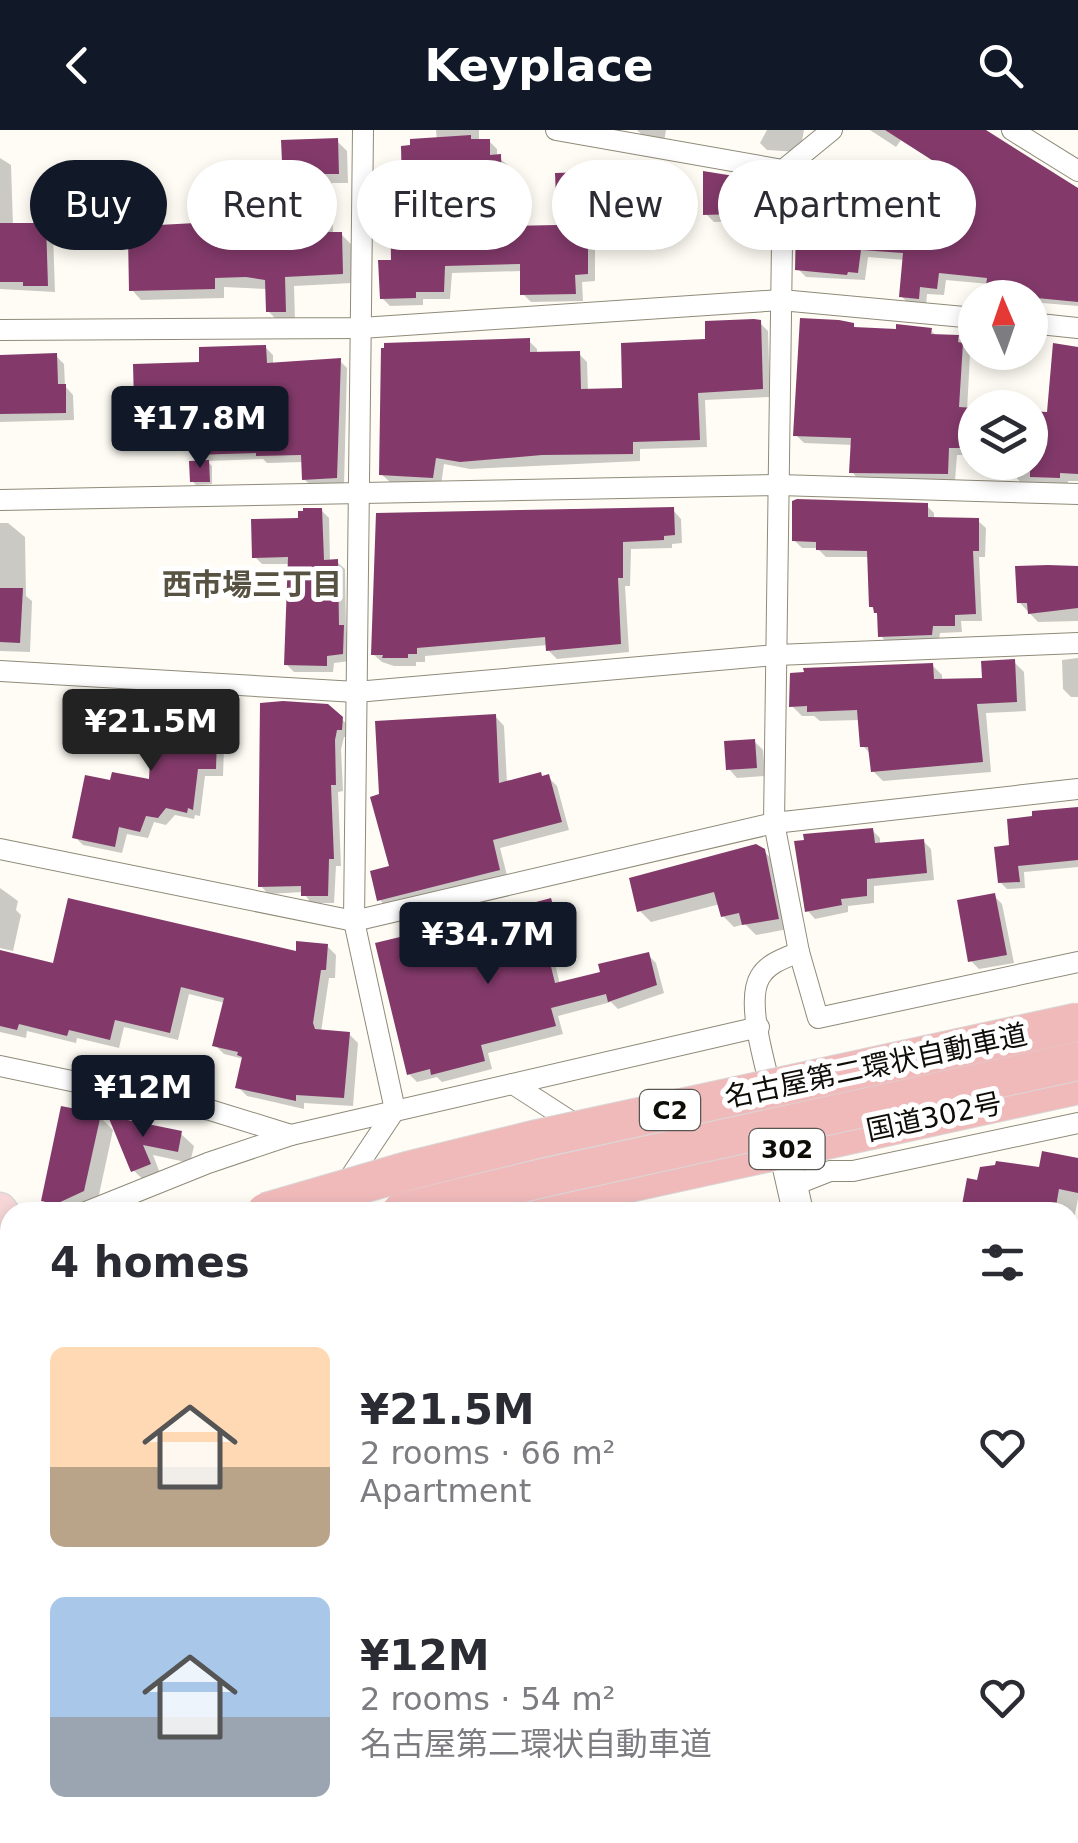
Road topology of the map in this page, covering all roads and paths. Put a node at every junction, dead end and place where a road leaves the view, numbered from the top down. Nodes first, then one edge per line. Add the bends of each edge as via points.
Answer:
1 (363, 130) edge
2 (556, 130) edge
3 (832, 130) edge
4 (1012, 130) edge
5 (726, 160) edge
6 (795, 160) edge
7 (1078, 171) edge
8 (782, 250) edge
9 (781, 300) junction
10 (958, 316) edge
11 (1048, 325) edge
12 (360, 328) junction
13 (1078, 328) edge
14 (0, 330) edge
15 (779, 485) junction
16 (359, 493) junction
17 (1078, 494) edge
18 (0, 500) edge
19 (1078, 643) edge
20 (776, 654) junction
21 (0, 671) edge
22 (356, 692) junction
23 (1078, 789) edge
24 (774, 823) junction
25 (0, 849) edge
26 (354, 922) junction
27 (799, 952) junction
28 (1078, 962) edge
29 (1078, 1022) edge
30 (758, 1028) junction
31 (1078, 1061) edge
32 (0, 1066) edge
33 (513, 1084) junction
34 (1078, 1085) edge
35 (1001, 1102) junction
36 (395, 1110) junction
37 (1078, 1123) edge
38 (1050, 1129) junction
39 (291, 1135) junction
40 (791, 1183) edge
41 (631, 1190) edge
42 (111, 1202) edge
43 (300, 1202) edge
44 (333, 1202) edge
45 (443, 1202) edge
46 (558, 1202) edge

1 - 12 street
2 - 5 street
3 - 6 street
4 - 7 street
8 - 9 street
9 - 10 street
9 - 12 street
9 - 15 street
11 - 13 street
12 - 14 street
12 - 16 street
15 - 16 street
15 - 17 street
15 - 20 street
16 - 18 street
16 - 22 street
19 - 20 street
20 - 22 street
20 - 24 street
21 - 22 street
22 - 26 street
23 - 24 street
24 - 26 street
24 - 27 street
25 - 26 street
26 - 36 street
27 - 28 street via 818,1018
27 - 30 street via 760,976 753,995
29 - 43 highway, 名古屋第二環状自動車道 / C2, bridge via 537,1139
30 - 33 street
30 - 40 street
31 - 45 highway, 名古屋第二環状自動車道 / C2, bridge
32 - 39 street via 210,1110
33 - 36 street
33 - 41 street
34 - 35 highway, 国道302号 / 302
35 - 38 street
35 - 40 highway, 国道302号 / 302
36 - 39 street
36 - 44 street
37 - 38 street
38 - 40 street
39 - 42 street
40 - 41 highway, 国道302号 / 302
41 - 46 highway, 国道302号 / 302

